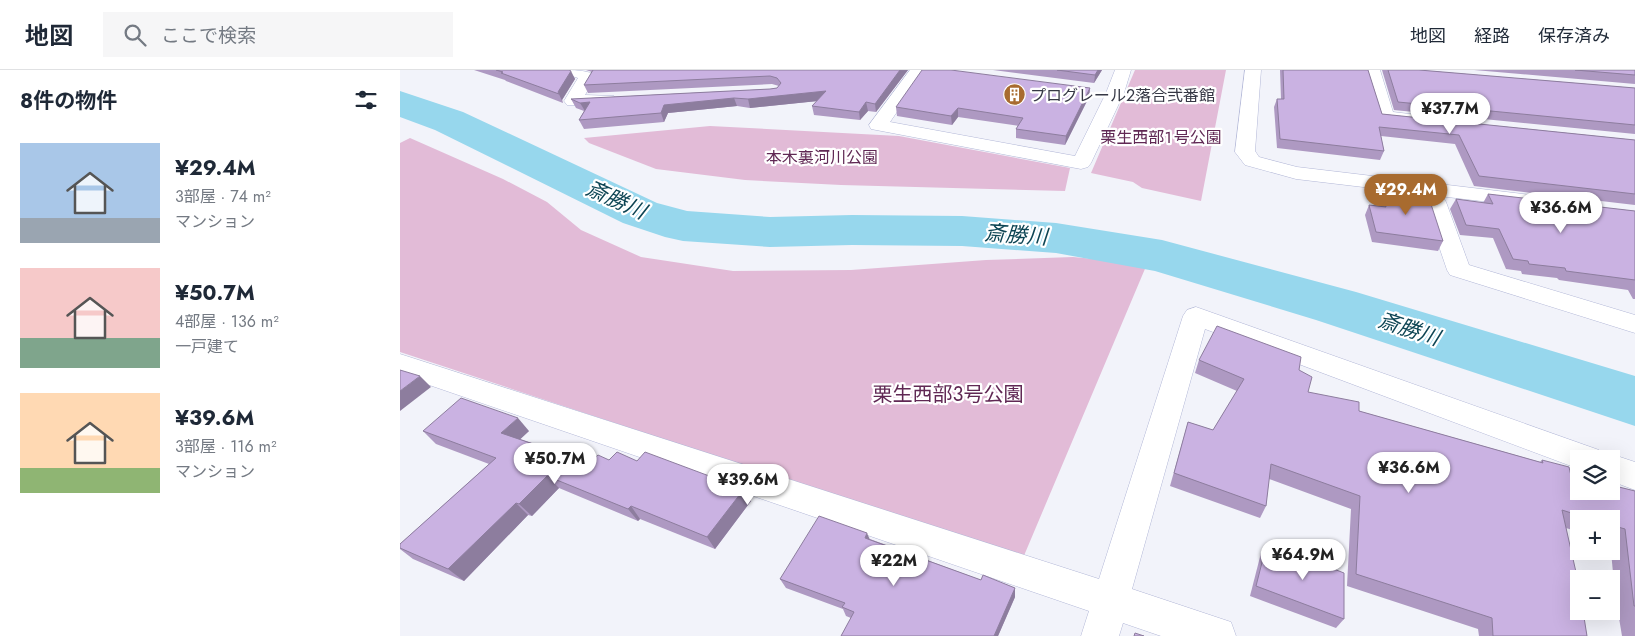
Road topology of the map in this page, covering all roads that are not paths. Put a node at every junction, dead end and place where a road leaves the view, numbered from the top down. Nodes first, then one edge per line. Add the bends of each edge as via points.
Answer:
1 (569, 70) edge
2 (918, 70) edge
3 (1123, 70) edge
4 (1253, 70) edge
5 (1372, 70) edge
6 (1096, 91) dead end
7 (1115, 93) junction
8 (623, 99) edge
9 (1433, 122) edge
10 (1428, 189) junction
11 (1546, 203) edge
12 (1635, 324) edge
13 (400, 364) edge
14 (1570, 452) edge
15 (1620, 470) edge
16 (1635, 476) edge
17 (1111, 601) junction
18 (1100, 636) edge
19 (1217, 636) edge

1 - 8 street via 588,76 573,101
2 - 7 street via 878,125 1081,163
3 - 7 street
4 - 10 street via 1245,152 1252,161 1296,173
5 - 9 street via 1385,117
6 - 7 street
10 - 11 street
10 - 12 street via 1459,270
13 - 17 street
14 - 17 street via 1196,316
15 - 16 street
17 - 18 street
17 - 19 street

